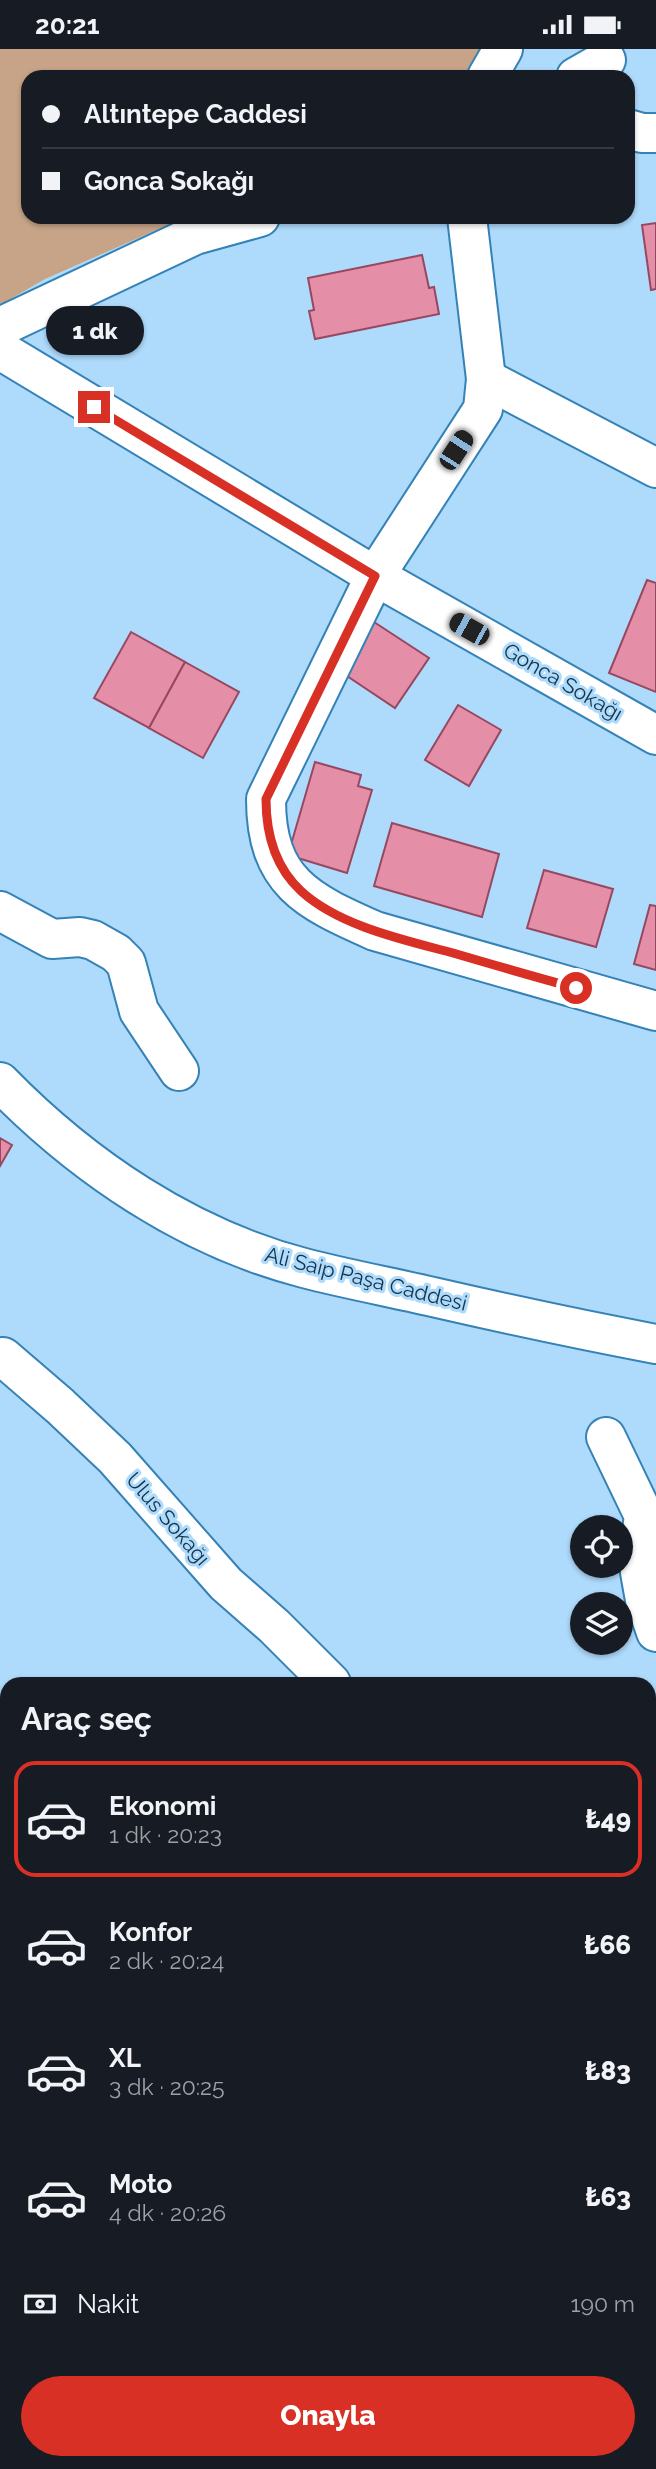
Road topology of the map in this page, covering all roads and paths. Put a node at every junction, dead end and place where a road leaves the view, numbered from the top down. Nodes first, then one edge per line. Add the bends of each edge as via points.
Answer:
1 (503, 49) edge
2 (491, 70) edge
3 (235, 224) edge
4 (468, 224) edge
5 (0, 327) edge
6 (0, 350) edge
7 (486, 380) junction
8 (656, 468) edge
9 (375, 576) junction
10 (656, 735) edge
11 (0, 911) edge
12 (656, 1011) edge
13 (179, 1071) dead end
14 (0, 1082) edge
15 (656, 1344) edge
16 (1, 1355) edge
17 (606, 1437) dead end
18 (656, 1632) edge
19 (325, 1677) edge

1 - 2 street
3 - 5 street via 195,235
4 - 7 street
6 - 9 street, Gonca Sokağı
7 - 8 street
7 - 9 street via 483,408
9 - 10 street, Gonca Sokağı
9 - 12 street via 266,799 269,838 285,873 316,903 375,931
11 - 13 street via 52,939 80,937 116,953 126,963 139,1011
14 - 15 street, Ali Saip Paşa Caddesi via 50,1129 126,1187 178,1217 256,1252 302,1268
16 - 19 street, Ulus Sokağı via 114,1458 226,1584
17 - 18 street via 644,1516 640,1572

